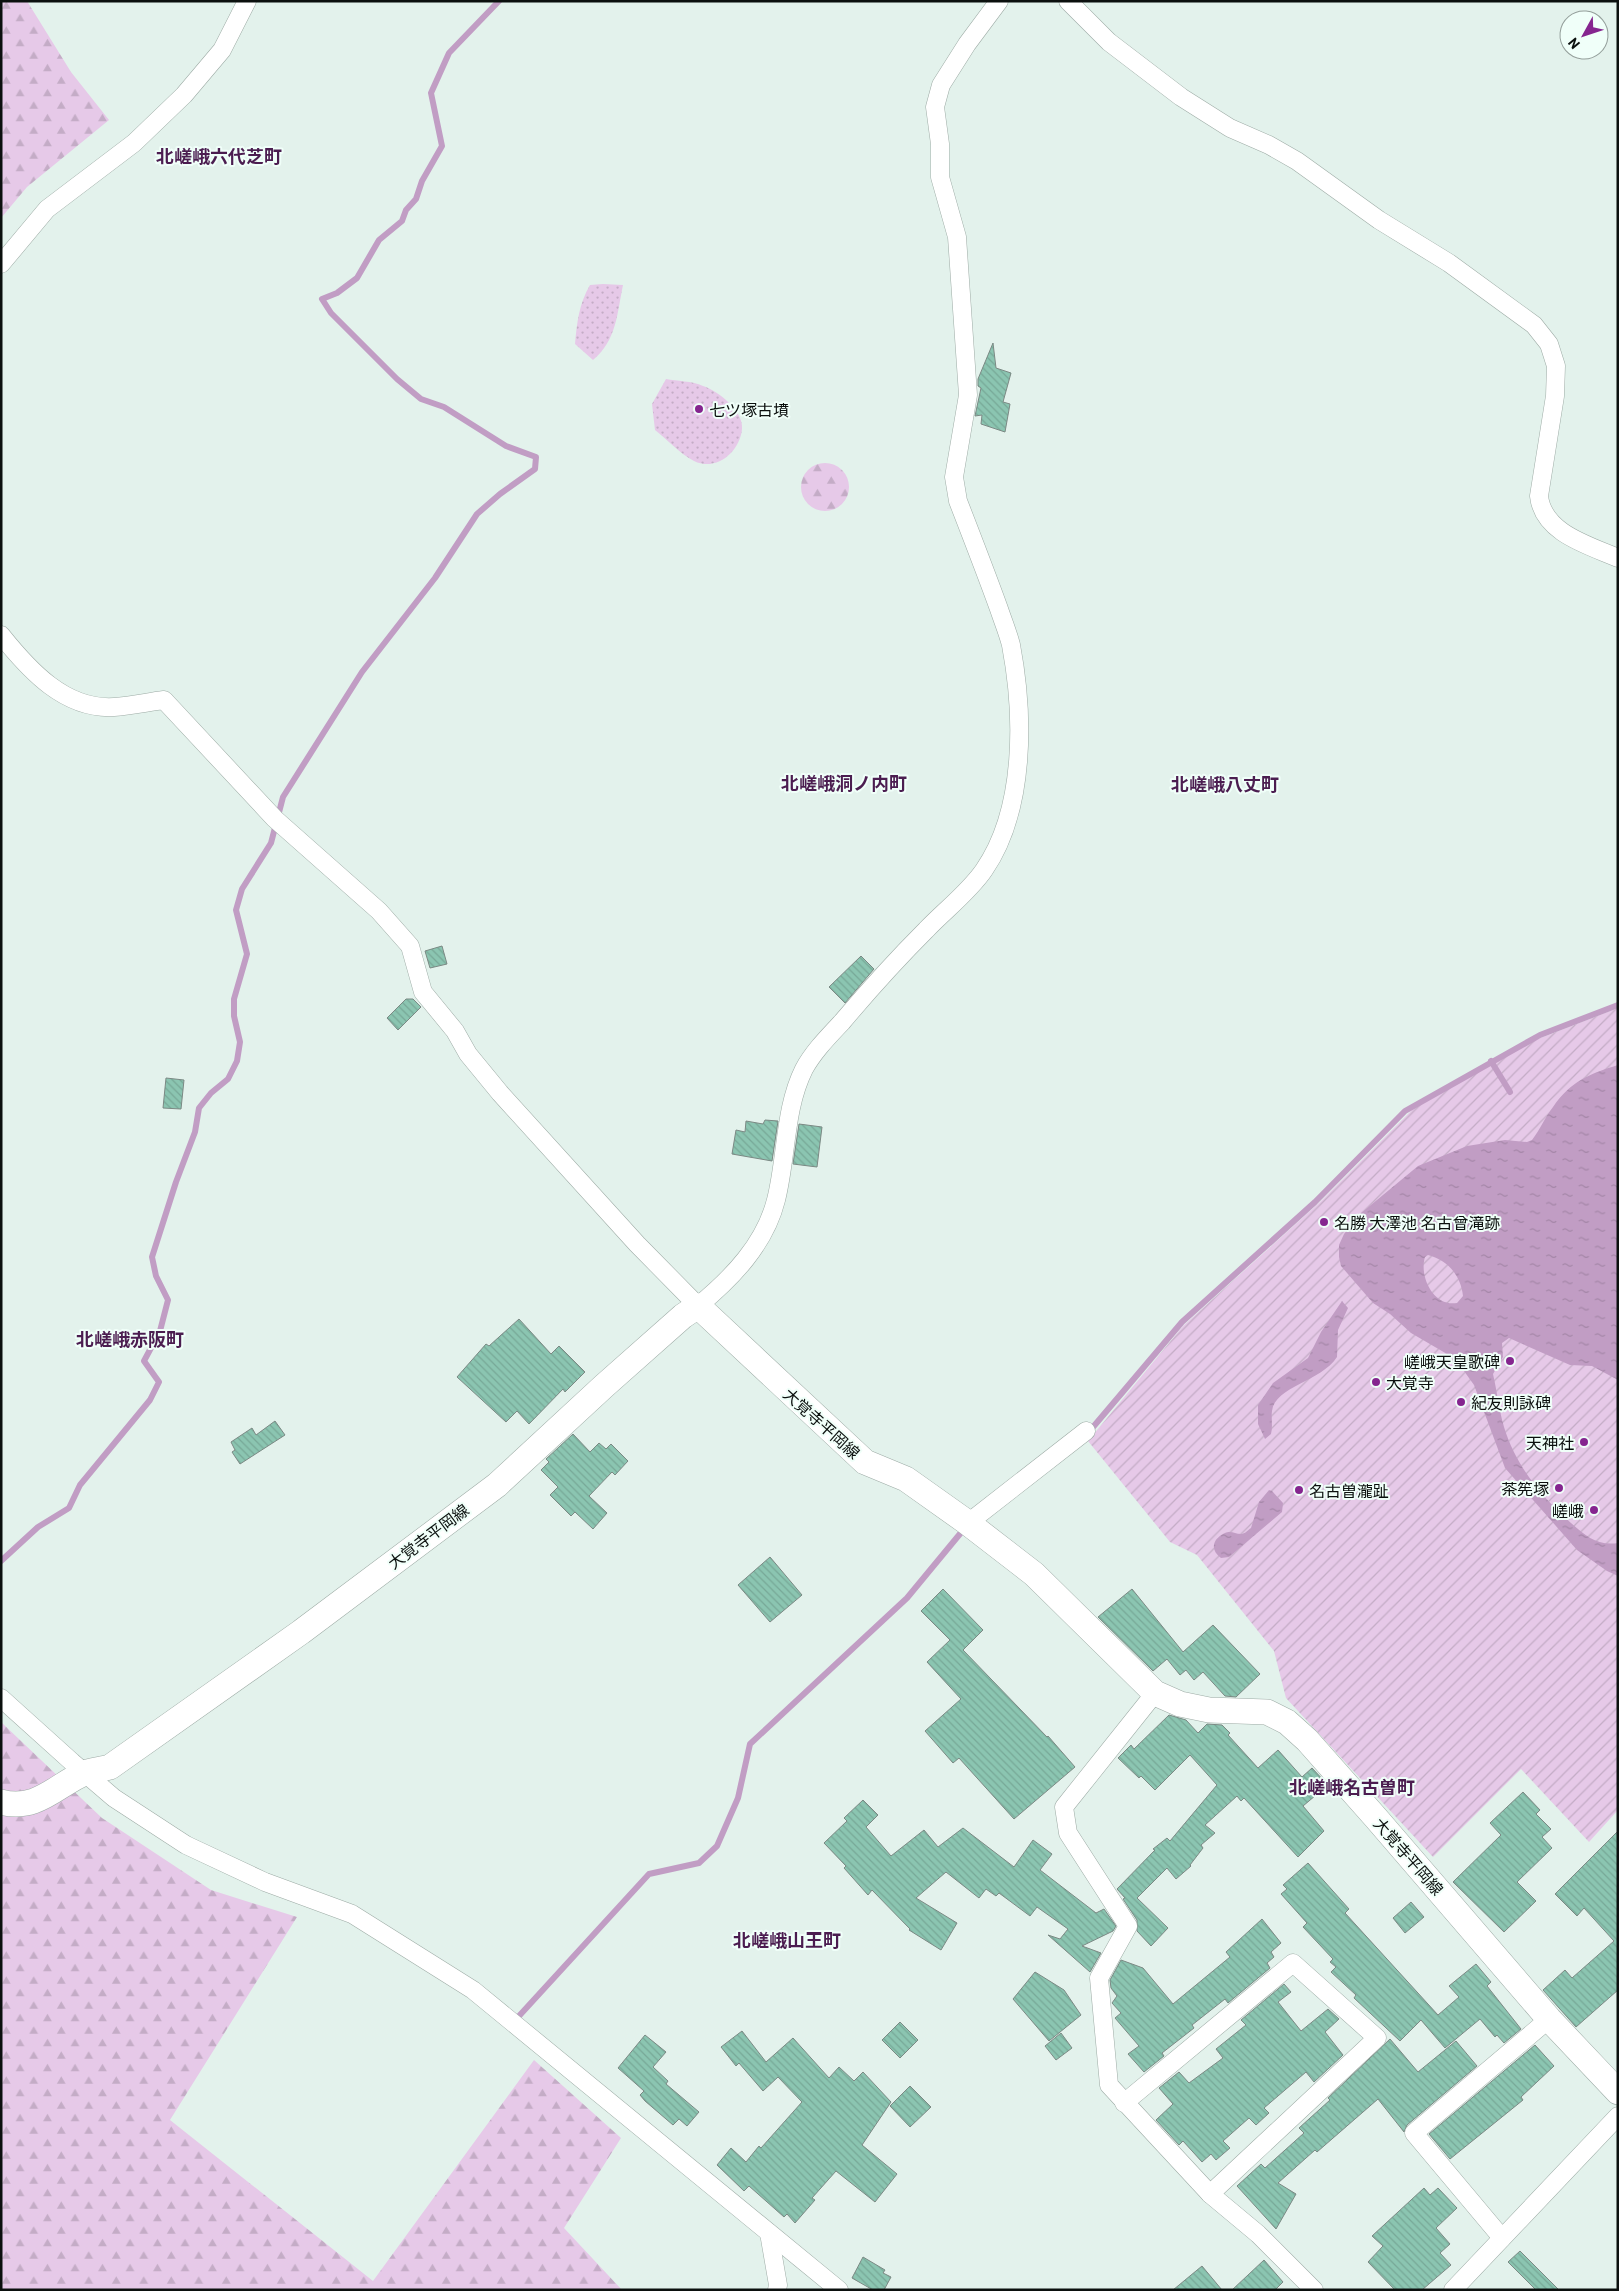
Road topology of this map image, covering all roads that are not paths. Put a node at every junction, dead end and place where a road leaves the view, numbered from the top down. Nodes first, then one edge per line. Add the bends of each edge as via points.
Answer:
1 (247, 1) edge
2 (999, 1) edge
3 (1068, 1) edge
4 (1, 264) edge
5 (1618, 558) edge
6 (1, 635) edge
7 (698, 1306) junction
8 (1086, 1431) dead end
9 (968, 1523) junction
10 (1155, 1693) junction
11 (1, 1698) edge
12 (86, 1773) junction
13 (1, 1802) edge
14 (1549, 2019) junction
15 (1618, 2092) edge
16 (1124, 2103) junction
17 (1618, 2116) edge
18 (1210, 2194) junction
19 (769, 2233) junction
20 (1502, 2238) junction
21 (777, 2290) edge
22 (839, 2290) edge
23 (1314, 2290) edge
24 (1453, 2290) edge

1 - 4 street via 222,50 184,95 134,142 47,208
2 - 7 street via 941,85 934,107 940,144 940,177 957,238 968,395 954,477 958,501 1010,643 1018,704 1019,752 1007,824 984,871 887,969 816,1051 804,1070 795,1096 777,1199 770,1221 746,1259 715,1293
3 - 5 street via 1109,42 1181,97 1230,128 1297,161 1379,220 1449,263 1534,325 1549,344 1556,366 1540,509 1557,529 1568,536
6 - 7 street via 52,688 70,698 89,705 113,707 164,700 275,819 379,911 410,946 423,992 455,1030 468,1054 637,1244
7 - 9 main road, 大覚寺平岡線 via 865,1462 906,1480
7 - 12 main road, 大覚寺平岡線 via 618,1373 497,1485 301,1632 110,1767
8 - 9 street
9 - 10 main road, 大覚寺平岡線 via 1034,1574
10 - 14 main road, 大覚寺平岡線 via 1180,1704 1209,1710 1267,1712 1287,1722 1370,1811
10 - 16 street via 1064,1807 1068,1833 1128,1926 1099,1978 1109,2086
11 - 12 street
12 - 13 main road, 大覚寺平岡線 via 44,1798 10,1805
12 - 19 street via 114,1798 186,1845 265,1882 352,1914 473,1990
14 - 15 main road, 大覚寺平岡線
14 - 20 street via 1414,2133
16 - 18 street
16 - 18 street via 1293,1963 1377,2038
17 - 20 street
18 - 23 street via 1258,2234
19 - 21 street
19 - 22 street
20 - 24 street

